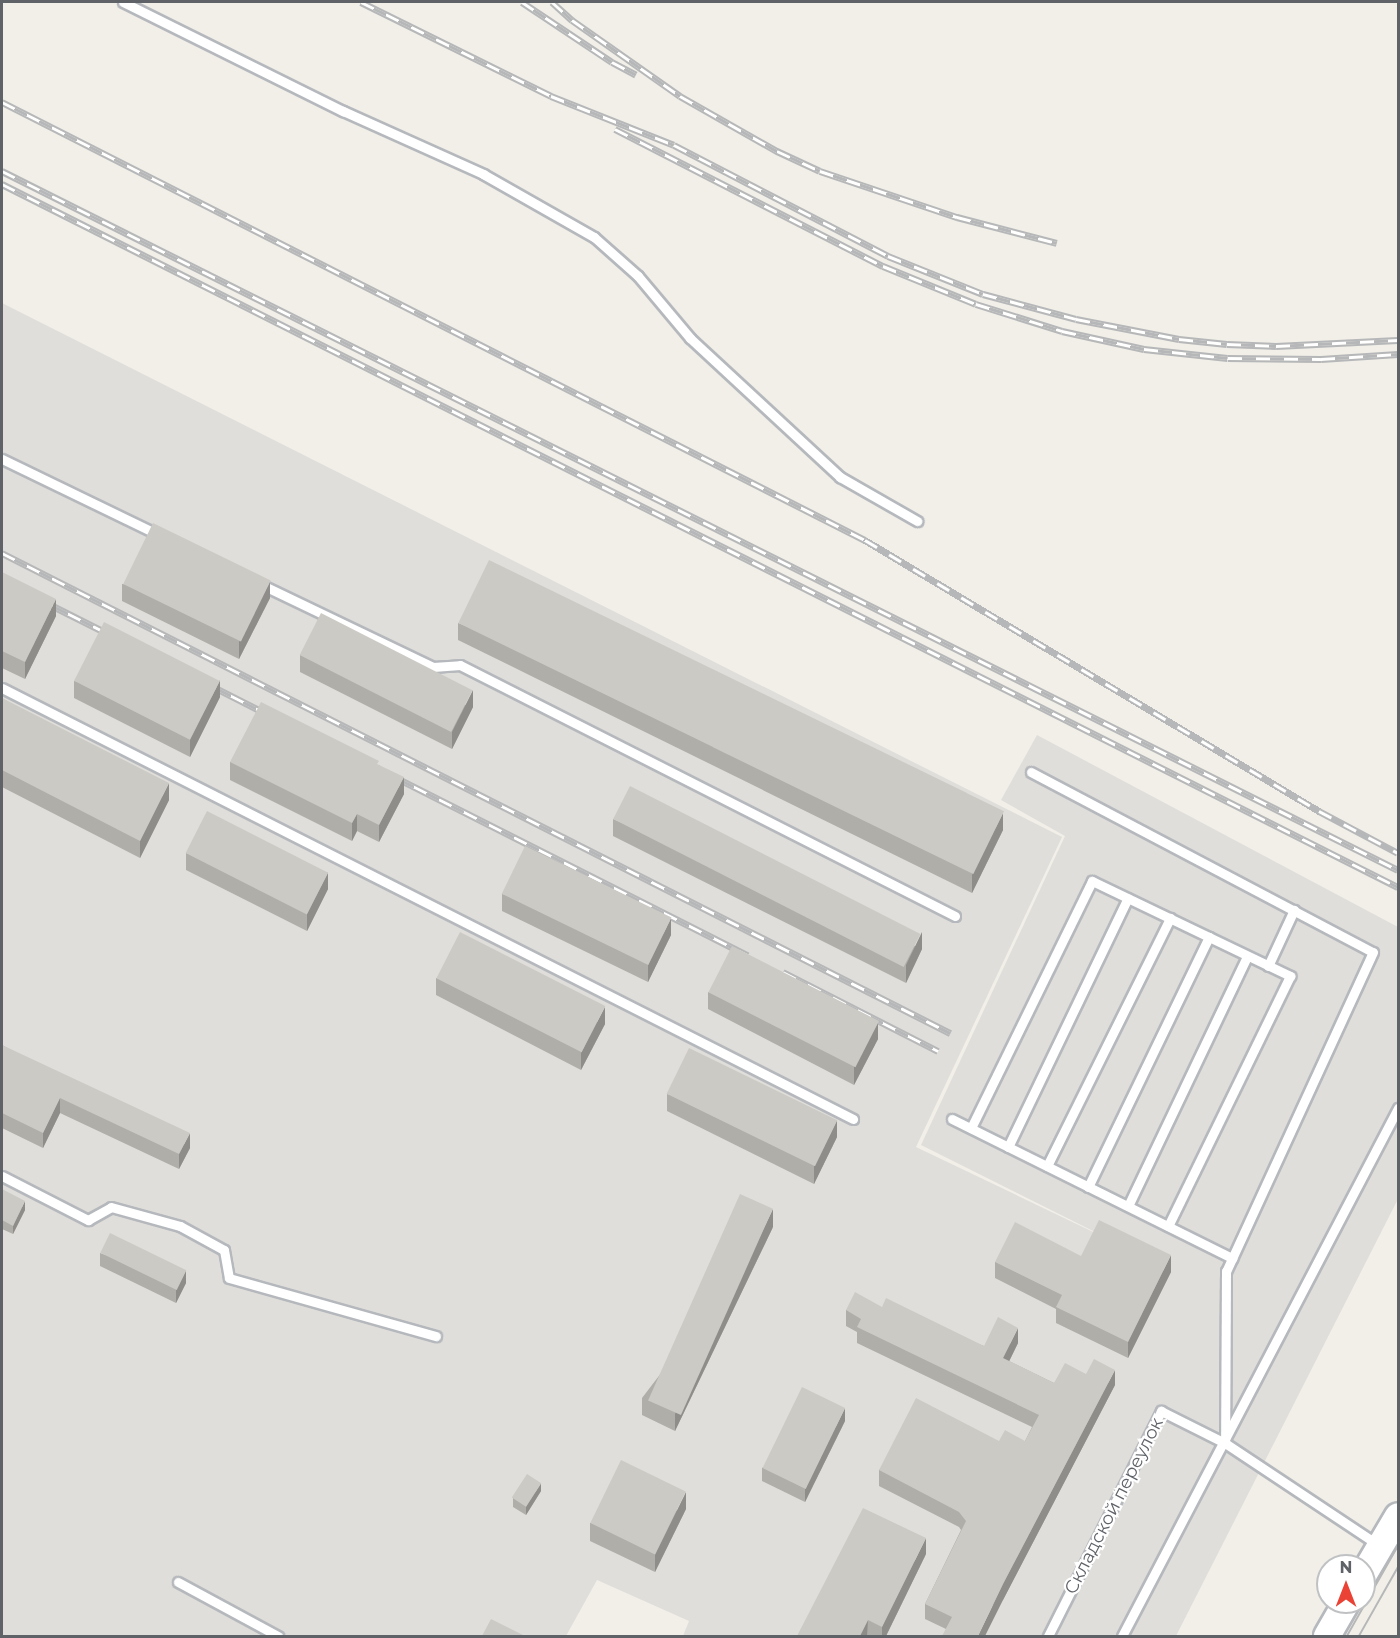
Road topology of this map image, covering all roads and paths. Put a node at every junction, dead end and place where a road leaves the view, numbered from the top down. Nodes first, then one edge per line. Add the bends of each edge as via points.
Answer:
1 (123, 2) edge
2 (2, 459) edge
3 (917, 521) dead end
4 (164, 537) edge
5 (250, 579) edge
6 (2, 688) edge
7 (1031, 772) dead end
8 (1128, 898) junction
9 (1294, 910) junction
10 (955, 916) dead end
11 (1170, 918) junction
12 (1209, 937) junction
13 (1247, 956) junction
14 (1268, 966) junction
15 (1398, 1108) edge
16 (853, 1119) dead end
17 (952, 1119) dead end
18 (971, 1128) junction
19 (1008, 1147) junction
20 (1047, 1166) junction
21 (2, 1176) edge
22 (1088, 1186) junction
23 (1128, 1206) junction
24 (1168, 1226) junction
25 (1232, 1258) junction
26 (436, 1336) dead end
27 (1225, 1443) junction
28 (1398, 1516) edge
29 (1381, 1546) junction
30 (1376, 1554) edge
31 (178, 1582) dead end
32 (1340, 1614) edge
33 (279, 1636) edge
34 (1048, 1636) edge
35 (1122, 1636) edge
36 (1327, 1636) edge

1 - 3 lane via 343,111 483,174 594,237 638,276 690,338 840,477
2 - 4 lane
5 - 10 lane via 434,667 460,665
6 - 16 lane
7 - 9 lane
8 - 11 lane
8 - 18 lane via 1092,881
8 - 19 lane
9 - 14 lane
9 - 25 lane via 1373,952
11 - 12 lane
11 - 20 lane
12 - 13 lane
12 - 22 lane
13 - 14 lane
13 - 23 lane
14 - 24 lane via 1290,976
15 - 27 lane
17 - 18 lane
18 - 19 lane
19 - 20 lane
20 - 22 lane
21 - 26 lane via 88,1220 111,1207 180,1226 224,1250 229,1278
22 - 23 lane
23 - 24 lane
24 - 25 lane
25 - 27 lane via 1226,1271
27 - 29 lane, Складской переулок
27 - 34 lane, Складской переулок via 1161,1411
27 - 35 lane
28 - 29 street
29 - 30 street
31 - 33 lane
32 - 36 street

